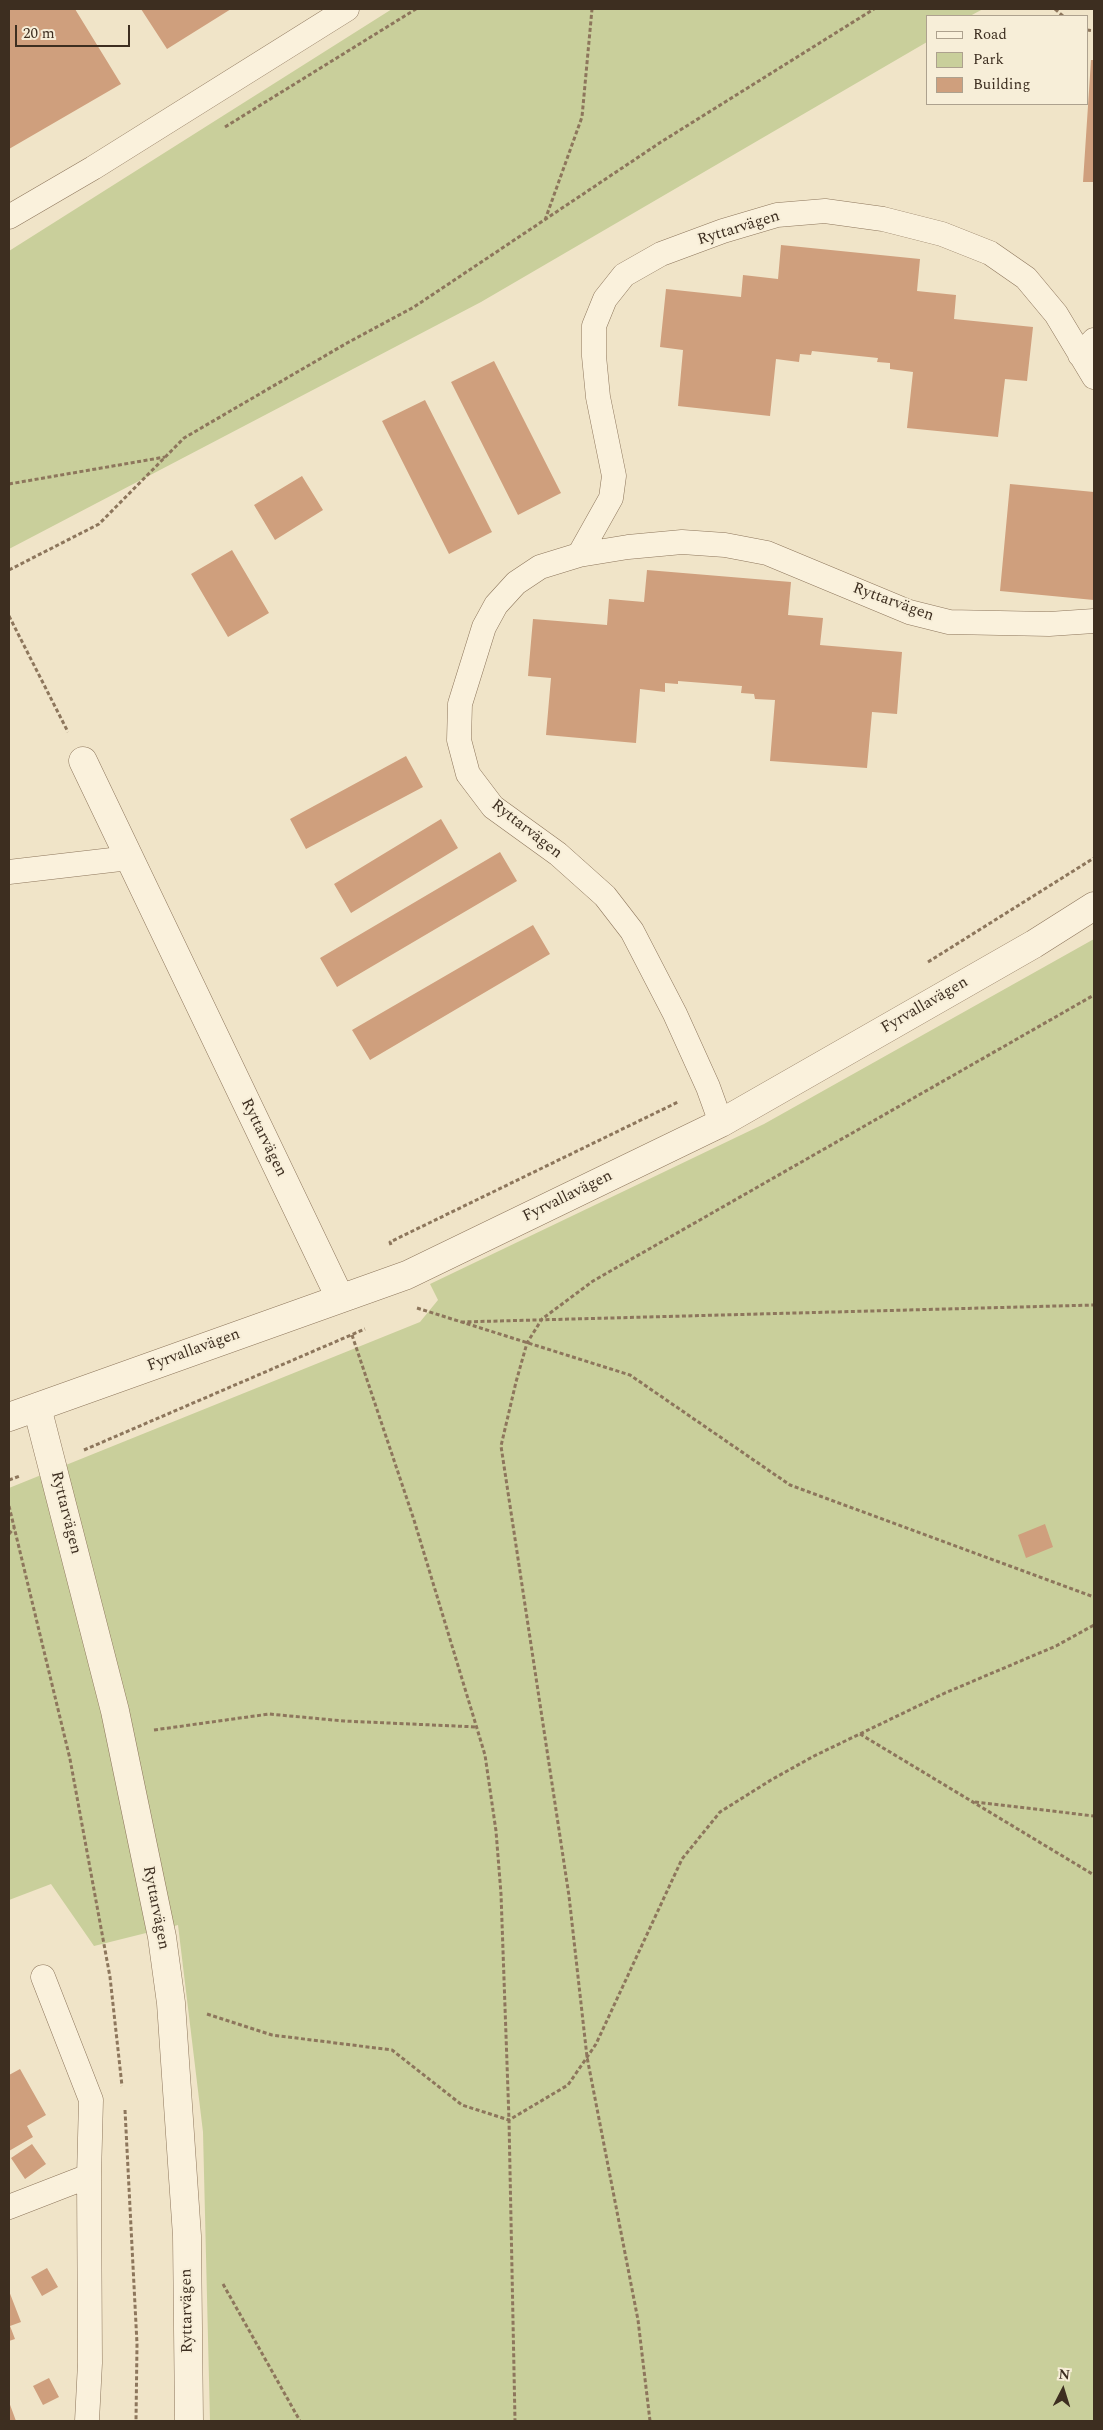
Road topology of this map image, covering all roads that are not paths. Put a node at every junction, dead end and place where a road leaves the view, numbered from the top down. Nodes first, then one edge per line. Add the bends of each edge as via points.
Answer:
1 (347, 9) edge
2 (9, 217) edge
3 (1087, 347) edge
4 (1094, 377) edge
5 (579, 555) junction
6 (1094, 621) edge
7 (83, 761) road end
8 (129, 858) junction
9 (9, 872) edge
10 (1094, 906) edge
11 (721, 1123) junction
12 (340, 1298) junction
13 (37, 1407) junction
14 (9, 1417) edge
15 (43, 1977) dead end
16 (89, 2176) junction
17 (9, 2207) edge
18 (87, 2421) edge
19 (189, 2421) edge

1 - 2 lane
3 - 4 lane, Ryttarvägen
3 - 5 lane, Ryttarvägen via 1026,278 990,253 942,234 883,219 825,211 777,215 661,254 624,275 605,299 594,326 598,397 614,476 611,498
5 - 6 lane, Ryttarvägen via 682,542 725,545 767,553 909,612 949,622 1049,624
5 - 11 lane, Ryttarvägen via 540,567 516,583 496,605 484,627 460,704 458,740 468,774 492,806 565,860 605,896 632,931 675,1014
7 - 8 street, Ryttarvägen
8 - 9 lane
8 - 12 street, Ryttarvägen
10 - 11 street, Fyrvallavägen via 1026,949
11 - 12 street, Fyrvallavägen via 407,1275
12 - 13 street, Fyrvallavägen
13 - 14 street, Fyrvallavägen
13 - 19 street, Ryttarvägen via 120,1735 162,1937 171,2003 187,2236
15 - 16 lane via 91,2100
16 - 17 lane
16 - 18 lane via 90,2363

